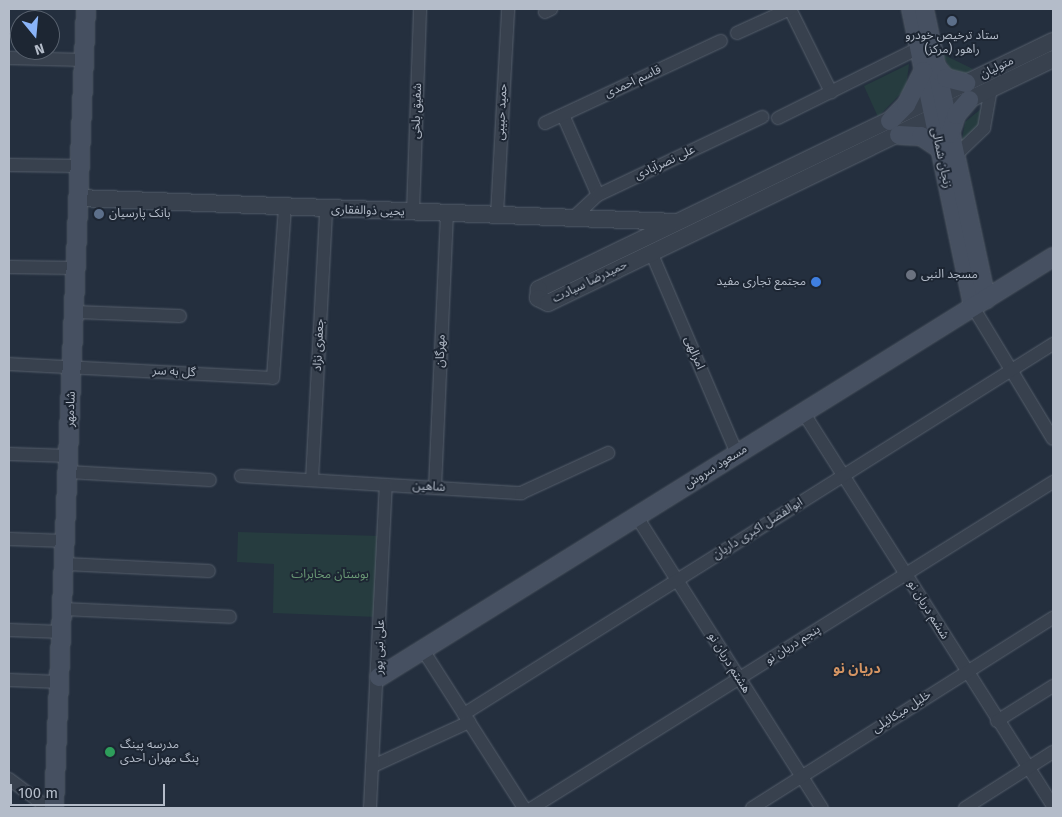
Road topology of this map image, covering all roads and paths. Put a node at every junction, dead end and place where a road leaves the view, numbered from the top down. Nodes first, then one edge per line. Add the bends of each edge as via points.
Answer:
1 (86, 9) edge
2 (420, 9) edge
3 (508, 9) edge
4 (790, 9) edge
5 (911, 9) edge
6 (924, 9) edge
7 (737, 33) dead end
8 (721, 41) dead end
9 (1053, 41) edge
10 (919, 48) junction
11 (9, 58) edge
12 (1053, 59) edge
13 (84, 60) junction
14 (929, 68) junction
15 (991, 89) junction
16 (831, 92) junction
17 (968, 92) junction
18 (937, 107) junction
19 (562, 115) junction
20 (762, 117) dead end
21 (778, 118) dead end
22 (545, 123) dead end
23 (888, 128) junction
24 (944, 142) junction
25 (954, 157) junction
26 (9, 165) edge
27 (80, 166) junction
28 (598, 195) junction
29 (79, 198) junction
30 (285, 208) junction
31 (326, 209) junction
32 (413, 212) junction
33 (447, 214) junction
34 (497, 215) junction
35 (573, 218) junction
36 (679, 222) joint
37 (658, 226) junction
38 (651, 252) junction
39 (1053, 257) edge
40 (9, 267) edge
41 (76, 268) junction
42 (979, 303) junction
43 (75, 312) junction
44 (180, 316) dead end
45 (1053, 344) edge
46 (9, 364) edge
47 (72, 366) junction
48 (1011, 370) junction
49 (803, 412) junction
50 (1053, 439) edge
51 (608, 453) dead end
52 (9, 454) edge
53 (737, 454) junction
54 (69, 464) junction
55 (241, 476) dead end
56 (843, 476) junction
57 (210, 480) dead end
58 (312, 480) junction
59 (1053, 482) edge
60 (386, 485) junction
61 (435, 488) junction
62 (637, 517) junction
63 (9, 539) edge
64 (66, 541) junction
65 (65, 564) junction
66 (209, 571) dead end
67 (906, 575) junction
68 (677, 580) junction
69 (63, 609) junction
70 (230, 617) dead end
71 (1053, 618) edge
72 (9, 630) edge
73 (62, 632) junction
74 (423, 650) junction
75 (965, 671) junction
76 (379, 677) junction
77 (739, 679) junction
78 (9, 680) edge
79 (60, 682) junction
80 (1053, 686) edge
81 (466, 718) junction
82 (998, 721) junction
83 (1053, 752) edge
84 (373, 766) junction
85 (1028, 767) junction
86 (802, 777) junction
87 (9, 779) edge
88 (1053, 806) edge
89 (48, 808) edge
90 (54, 808) edge
91 (370, 808) edge
92 (523, 808) edge
93 (532, 808) edge
94 (752, 808) edge
95 (822, 808) edge
96 (965, 808) edge

1 - 13 main road, شادمهر
2 - 32 street, شفیق بلخی
3 - 34 street, حمید حبیبی
4 - 7 street
4 - 16 street
5 - 10 main road, زنجان شمالی
6 - 14 main road, زنجان شمالی
8 - 19 street, قاسم احمدی
9 - 17 street, متولیان
10 - 14 main road, زنجان شمالی
10 - 16 street
11 - 13 street
12 - 15 street, متولیان
13 - 27 main road, شادمهر
14 - 17 main road
14 - 18 main road, زنجان شمالی
14 - 23 main road
15 - 17 street, متولیان
15 - 25 street via 986,124 974,143
16 - 21 street
17 - 18 street, متولیان
17 - 24 main road
18 - 23 street, حمیدرضا سیادت
18 - 24 main road, زنجان شمالی
19 - 22 street, قاسم احمدی
19 - 28 street
20 - 28 street, علی نصرآبادی
23 - 24 main road
23 - 36 street, حمیدرضا سیادت
23 - 38 street, حمیدرضا سیادت via 882,143
24 - 25 main road, زنجان شمالی
24 - 42 main road, زنجان شمالی
25 - 42 main road, زنجان شمالی
26 - 27 street
27 - 29 main road, شادمهر
28 - 35 street, علی نصرآبادی
29 - 30 street, یحیی ذوالفقاری
29 - 41 main road, شادمهر
30 - 31 street, یحیی ذوالفقاری
30 - 47 street, گل به سر via 274,377
31 - 32 street, یحیی ذوالفقاری
31 - 58 street, جعفری نژاد
32 - 33 street, یحیی ذوالفقاری
33 - 34 street, یحیی ذوالفقاری
33 - 61 street, مهرگان
34 - 35 street, یحیی ذوالفقاری
35 - 37 street, یحیی ذوالفقاری
36 - 37 street, یحیی ذوالفقاری
37 - 38 street, حمیدرضا سیادت via 539,289 538,298 548,302
38 - 53 street, امرالهی
39 - 42 main road, مسعود سروش
40 - 41 street
41 - 43 main road, شادمهر
42 - 48 street
42 - 49 main road, مسعود سروش
43 - 44 street
43 - 47 main road, شادمهر
45 - 48 street, ابوالفضل اکبری داریان
46 - 47 street, گل به سر
47 - 54 main road, شادمهر
48 - 50 street
48 - 56 street, ابوالفضل اکبری داریان
49 - 53 main road, مسعود سروش
49 - 56 street, ششم دریان‌ نو
51 - 61 street, شاهین via 521,493
52 - 54 street
53 - 62 main road, مسعود سروش
54 - 57 street
54 - 64 main road, شادمهر
55 - 58 street, شاهین
56 - 67 street, ششم دریان‌ نو
56 - 68 street, ابوالفضل اکبری داریان
58 - 60 street, شاهین
59 - 67 street, پنجم دریان‌ نو
60 - 61 street, شاهین
60 - 76 street, علی نبی پور
62 - 68 street, هشتم دریان‌ نو
62 - 74 main road, مسعود سروش
63 - 64 street
64 - 65 main road, شادمهر
65 - 66 street
65 - 69 main road, شادمهر
67 - 75 street, ششم دریان‌ نو
67 - 77 street, پنجم دریان‌ نو
68 - 77 street, هشتم دریان‌ نو
68 - 81 street, ابوالفضل اکبری داریان
69 - 70 street
69 - 73 main road, شادمهر
71 - 75 street, خلیل میکائیلی
72 - 73 street
73 - 79 main road, شادمهر
74 - 76 main road, مسعود سروش
74 - 81 street
75 - 82 street, ششم دریان‌ نو
75 - 86 street, خلیل میکائیلی
76 - 84 street, علی نبی پور
77 - 86 street, هشتم دریان‌ نو
77 - 93 street, پنجم دریان‌ نو
78 - 79 street
79 - 90 main road, شادمهر
80 - 82 street
81 - 84 street, ابوالفضل اکبری داریان
81 - 92 street
82 - 85 street, ششم دریان‌ نو
83 - 85 street
84 - 91 street, علی نبی پور
85 - 88 street, ششم دریان‌ نو
85 - 96 street
86 - 94 street, خلیل میکائیلی
86 - 95 street, هشتم دریان‌ نو
87 - 89 street

